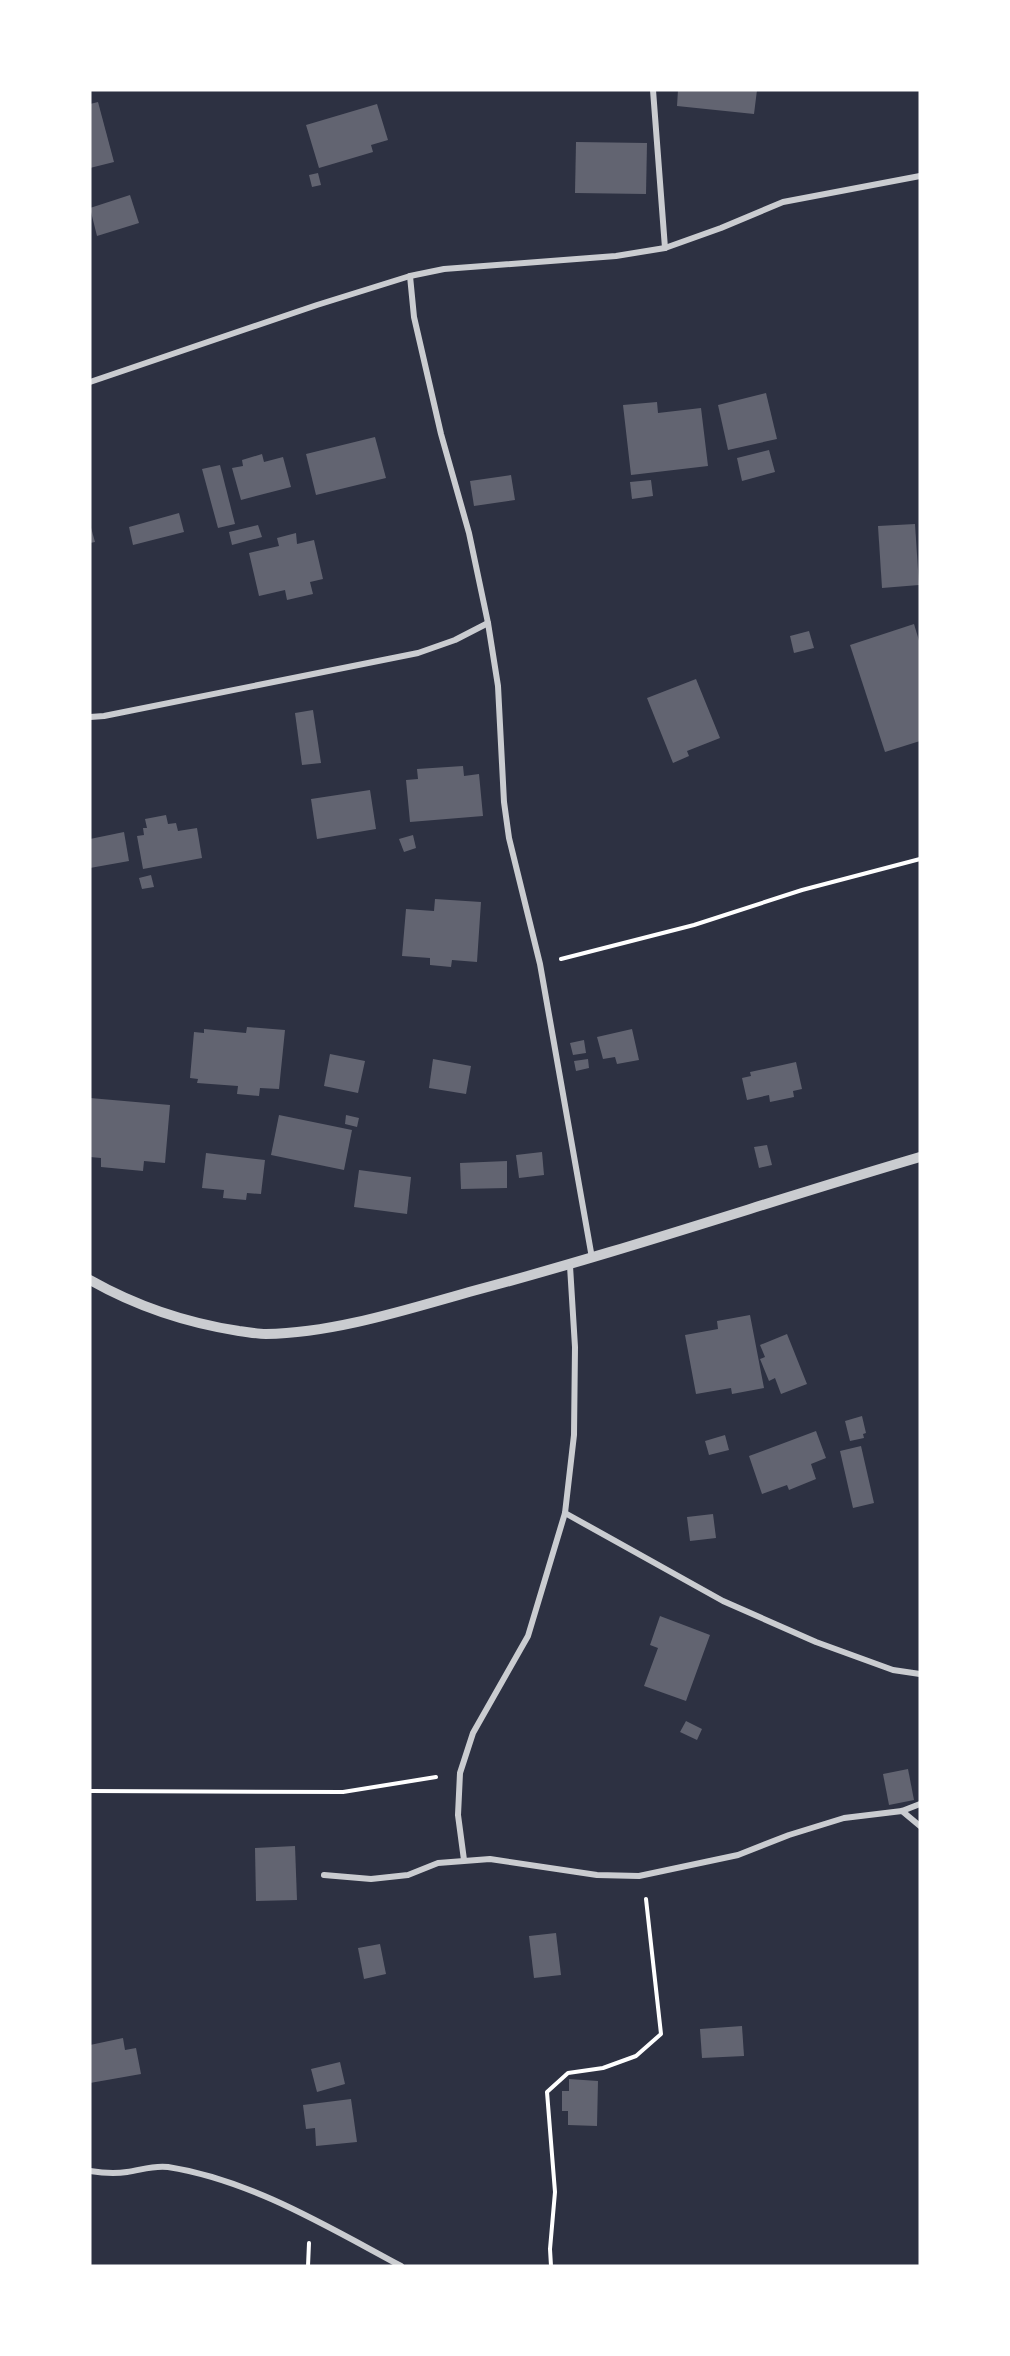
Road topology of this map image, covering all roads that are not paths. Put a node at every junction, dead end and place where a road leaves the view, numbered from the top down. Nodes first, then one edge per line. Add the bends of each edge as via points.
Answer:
1 (653, 90) edge
2 (920, 176) edge
3 (665, 248) junction
4 (410, 276) junction
5 (90, 382) edge
6 (488, 623) junction
7 (90, 717) edge
8 (920, 1157) edge
9 (592, 1259) junction
10 (570, 1266) junction
11 (90, 1280) edge
12 (565, 1513) junction
13 (920, 1674) edge
14 (920, 1804) edge
15 (902, 1811) junction
16 (920, 1826) edge
17 (465, 1860) junction
18 (324, 1875) dead end
19 (90, 2171) edge
20 (401, 2266) edge

1 - 3 street
2 - 3 street via 783,202
3 - 4 street via 616,256 444,269
4 - 5 street
4 - 6 street via 414,317
6 - 7 street via 418,653
6 - 9 street via 498,687 509,838 540,964
8 - 9 street
9 - 10 street
10 - 11 street via 381,1316 325,1328 265,1334 201,1325 143,1305
10 - 12 street via 575,1347 574,1435
12 - 13 street via 723,1601 816,1642 894,1670
12 - 17 street via 528,1636 473,1733 460,1773 458,1815
14 - 15 street
15 - 16 street
15 - 17 street via 844,1818 738,1855 639,1875 597,1875 490,1859
17 - 18 street via 438,1863 408,1875 371,1879
19 - 20 street via 166,2167 234,2184

